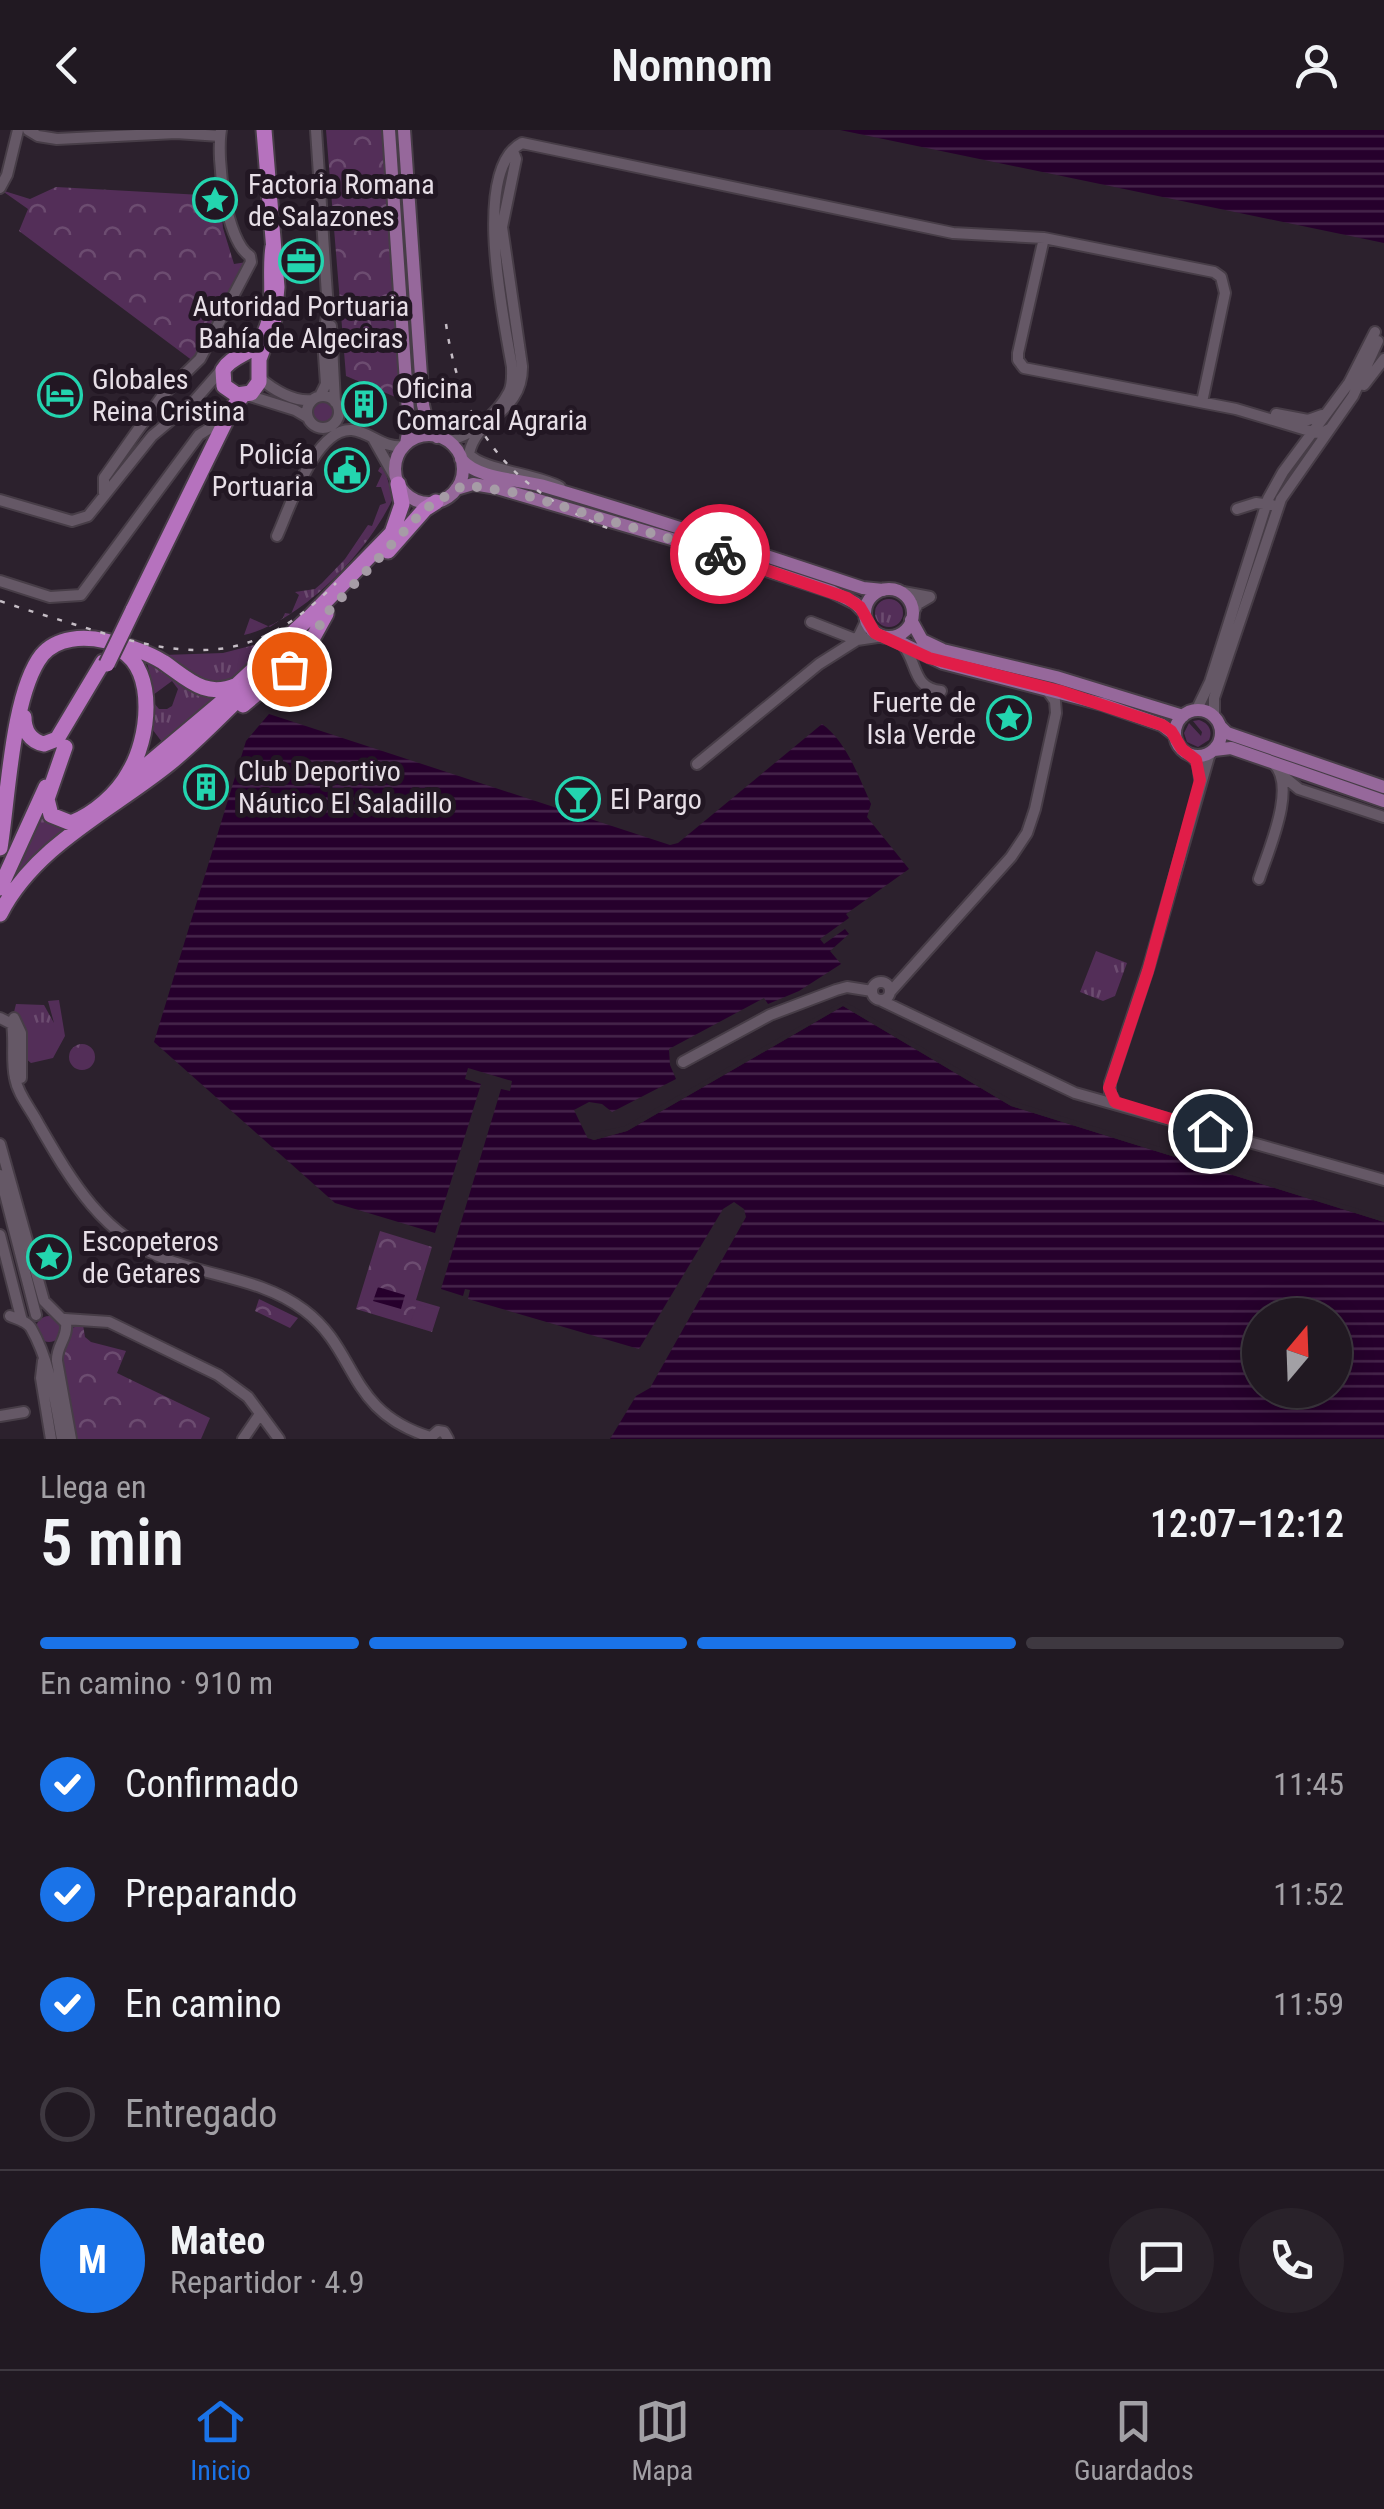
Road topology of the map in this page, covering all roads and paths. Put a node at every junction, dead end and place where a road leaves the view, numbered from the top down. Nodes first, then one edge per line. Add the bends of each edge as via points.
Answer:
1 (18, 130) edge
2 (28, 130) edge
3 (264, 130) edge
4 (316, 130) edge
5 (389, 130) edge
6 (404, 130) edge
7 (220, 133) edge
8 (512, 151) junction
9 (4, 171) edge
10 (0, 188) edge
11 (1044, 238) junction
12 (273, 247) junction
13 (328, 310) junction
14 (1380, 336) edge
15 (1384, 359) edge
16 (1370, 360) junction
17 (230, 362) junction
18 (260, 373) junction
19 (1349, 382) junction
20 (230, 390) junction
21 (1353, 396) junction
22 (316, 398) junction
23 (335, 402) junction
24 (1202, 402) junction
25 (1330, 408) junction
26 (307, 418) junction
27 (1285, 420) junction
28 (1318, 433) junction
29 (441, 438) junction
30 (374, 440) junction
31 (405, 445) junction
32 (198, 450) junction
33 (461, 459) junction
34 (397, 482) junction
35 (456, 489) junction
36 (104, 493) junction
37 (577, 496) junction
38 (0, 500) edge
39 (436, 502) junction
40 (1272, 505) junction
41 (1236, 508) dead end
42 (277, 536) dead end
43 (0, 580) edge
44 (891, 591) junction
45 (131, 610) junction
46 (326, 614) junction
47 (866, 617) junction
48 (912, 617) junction
49 (812, 622) dead end
50 (887, 637) junction
51 (857, 640) junction
52 (903, 644) junction
53 (278, 661) junction
54 (105, 663) junction
55 (274, 682) junction
56 (237, 685) junction
57 (1042, 686) junction
58 (941, 691) dead end
59 (1082, 698) junction
60 (231, 706) junction
61 (1056, 713) junction
62 (1190, 713) junction
63 (143, 722) junction
64 (1217, 722) junction
65 (1176, 736) junction
66 (200, 737) junction
67 (65, 747) junction
68 (166, 749) junction
69 (1212, 751) junction
70 (1190, 754) junction
71 (1272, 763) junction
72 (697, 764) dead end
73 (1303, 773) junction
74 (1200, 780) junction
75 (1285, 783) junction
76 (1384, 787) edge
77 (112, 795) junction
78 (1384, 801) edge
79 (1384, 817) edge
80 (0, 848) edge
81 (0, 879) edge
82 (1259, 879) dead end
83 (0, 888) edge
84 (0, 914) edge
85 (909, 968) junction
86 (877, 991) junction
87 (891, 992) junction
88 (903, 1010) junction
89 (0, 1015) edge
90 (683, 1062) dead end
91 (1117, 1068) junction
92 (1109, 1086) junction
93 (1078, 1094) junction
94 (1115, 1102) junction
95 (1135, 1107) junction
96 (0, 1144) edge
97 (0, 1175) edge
98 (1384, 1183) edge
99 (12, 1217) junction
100 (0, 1235) edge
101 (2, 1257) edge
102 (51, 1310) junction
103 (22, 1318) edge
104 (66, 1324) junction
105 (39, 1342) junction
106 (60, 1342) junction
107 (44, 1355) junction
108 (24, 1412) dead end
109 (260, 1414) junction
110 (0, 1416) edge
111 (430, 1438) edge
112 (51, 1439) edge
113 (62, 1439) edge
114 (72, 1439) edge
115 (243, 1439) edge
116 (279, 1439) edge
117 (448, 1439) edge

1 - 9 street
2 - 7 street via 58,139
3 - 12 highway
4 - 13 street
5 - 31 main road
6 - 29 main road via 423,405
7 - 36 street via 226,212 251,262 200,359 134,435 104,478
8 - 11 street via 532,144 953,233
8 - 29 street via 492,224 510,387 470,433
8 - 37 street via 516,159 502,227 521,385 469,454
9 - 10 street
11 - 24 street via 1222,277 1225,292
11 - 24 street via 1020,364
12 - 17 highway via 265,332
12 - 18 highway via 276,307
13 - 22 street via 326,384
13 - 23 street
14 - 16 street
14 - 19 street
15 - 21 street
16 - 19 street
16 - 21 street
17 - 18 highway via 249,359
17 - 20 highway via 222,378
18 - 20 highway via 254,390
18 - 22 street via 273,389
19 - 25 street
20 - 26 street
20 - 32 highway via 221,421
20 - 36 street via 152,436
20 - 45 highway via 230,410
21 - 28 street
22 - 23 street
22 - 26 street
23 - 26 street via 339,414 330,427 317,428
24 - 27 street
25 - 27 street via 1314,420
25 - 28 street
27 - 28 street
28 - 40 street
28 - 40 street via 1283,472
29 - 31 main road via 422,436
29 - 33 main road
30 - 31 street
30 - 34 street
30 - 42 street via 350,430 324,446 310,460
31 - 34 main road via 396,462
32 - 43 street via 81,594 50,598
32 - 45 highway
33 - 35 main road
33 - 37 main road via 472,469
34 - 39 main road via 412,499
34 - 56 highway via 401,508 392,532
35 - 39 main road
35 - 47 main road via 484,486 583,512 833,592 855,602
36 - 38 street via 92,513 78,520
37 - 44 main road via 863,588
39 - 46 highway
40 - 41 street
40 - 62 street via 1207,690
40 - 64 street via 1214,698
44 - 47 main road via 870,598
44 - 48 main road via 909,601
44 - 48 street via 934,597 918,604
45 - 54 highway, bridge
46 - 53 highway
46 - 55 highway via 304,654
47 - 50 main road via 875,633
47 - 51 street
48 - 50 main road via 903,632
48 - 62 main road via 922,640 943,650
49 - 51 street
50 - 51 street
50 - 52 main road
51 - 72 street
52 - 57 main road via 944,663
52 - 58 street via 923,685
53 - 55 highway
53 - 60 highway
54 - 63 highway via 57,739 43,744 29,736 26,709 41,665 59,649 83,643 122,650 140,668 146,683
54 - 67 highway
54 - 81 highway
55 - 66 highway
56 - 68 highway
56 - 80 highway via 204,690 151,656 99,639 78,638 49,649 31,674 21,708
57 - 59 main road
57 - 61 street
59 - 61 street via 1064,702
59 - 65 main road via 1153,721
60 - 66 highway
60 - 68 highway via 188,742
61 - 85 street via 1023,840
62 - 64 main road
62 - 65 main road
63 - 68 highway via 148,739
63 - 77 highway via 132,768
64 - 69 main road via 1221,736
64 - 76 main road via 1227,733
65 - 70 main road
66 - 84 highway via 41,859
67 - 77 highway via 47,800 52,815 70,823
67 - 83 highway
68 - 77 highway
69 - 70 main road
69 - 71 main road via 1231,748
69 - 74 street
70 - 74 street
71 - 73 main road
71 - 75 street
73 - 75 street
73 - 78 main road
74 - 91 street
75 - 79 street
75 - 82 street
85 - 86 street
85 - 87 street
86 - 87 street via 886,999
86 - 88 street
86 - 90 street via 836,990 770,1014
87 - 88 street
88 - 93 street
89 - 111 street via 12,1024 15,1081 66,1171 110,1226 170,1261 291,1301 320,1324 379,1410
91 - 92 street
91 - 95 street via 1117,1091
92 - 93 street via 1100,1096
92 - 94 street
93 - 94 street
94 - 95 street
95 - 98 street
96 - 102 street
97 - 99 street
99 - 101 street
99 - 103 street
100 - 101 street
101 - 103 street
102 - 103 street
102 - 104 street
103 - 105 street
104 - 106 street
104 - 109 street via 98,1320 120,1326 218,1374
105 - 106 street
105 - 107 street
106 - 114 street via 57,1361
107 - 112 street
107 - 113 street
108 - 110 street
109 - 115 street
109 - 116 street
111 - 117 street via 440,1431

